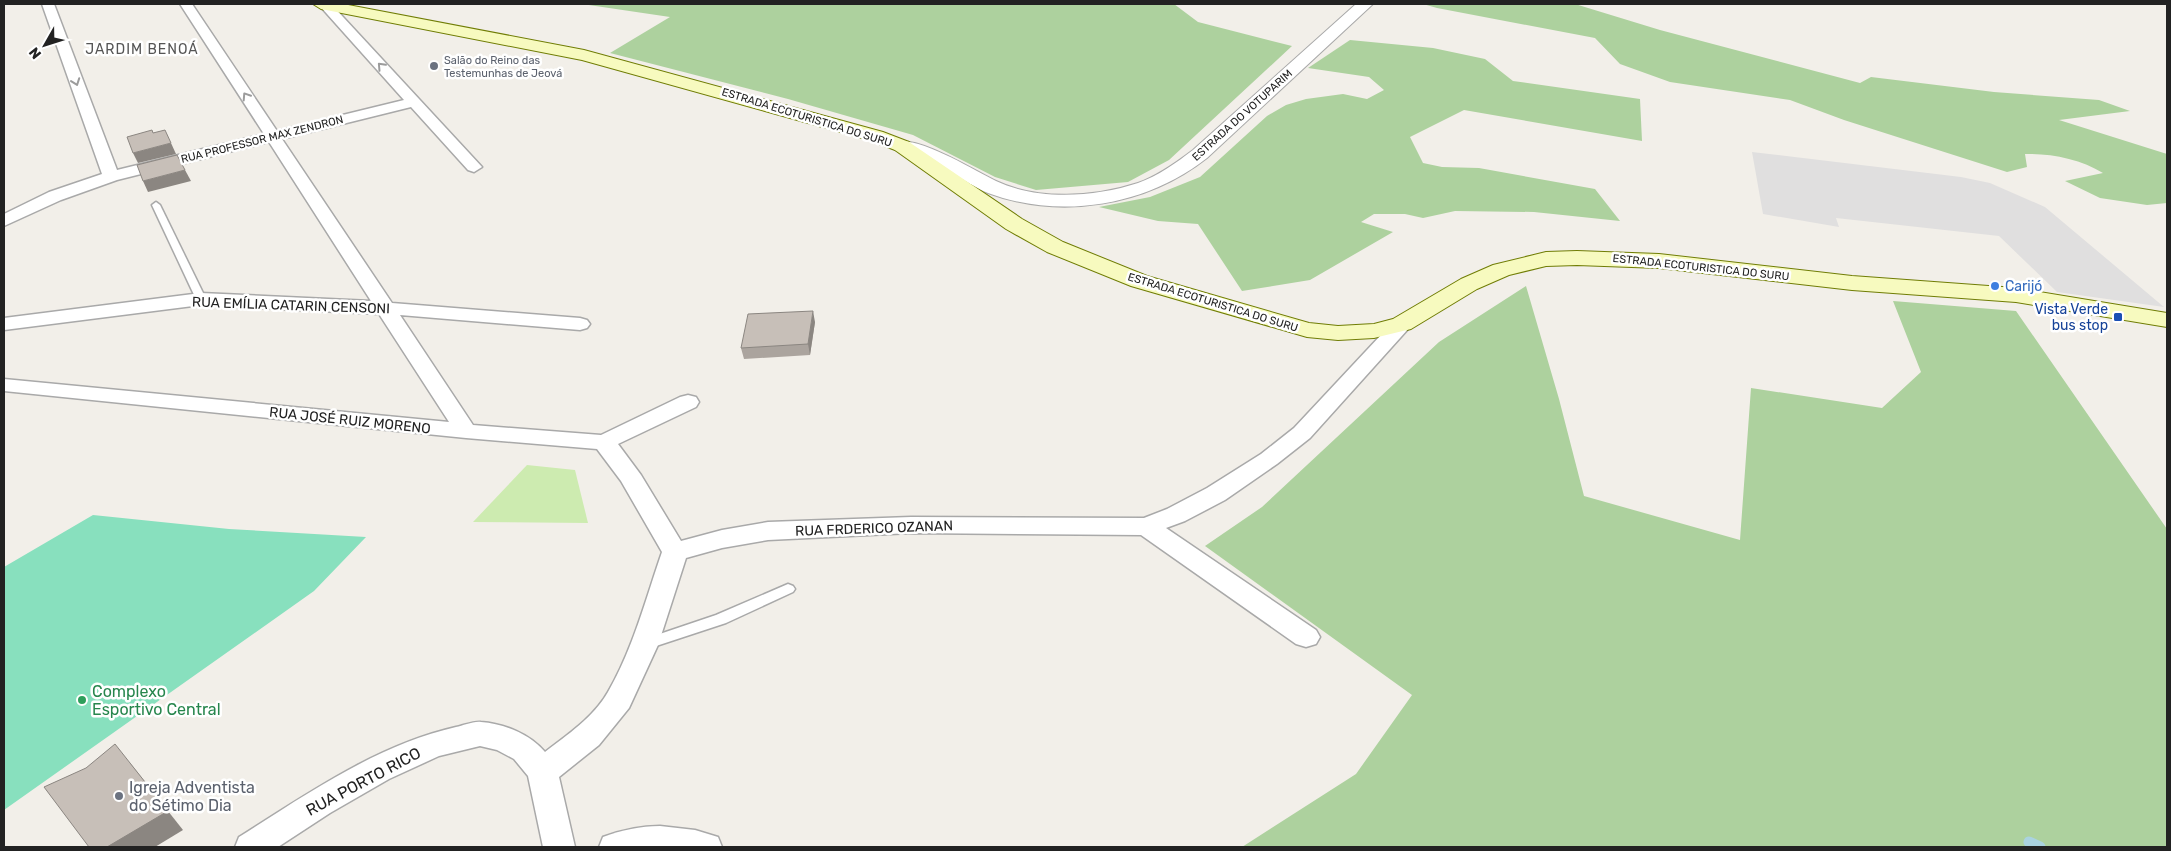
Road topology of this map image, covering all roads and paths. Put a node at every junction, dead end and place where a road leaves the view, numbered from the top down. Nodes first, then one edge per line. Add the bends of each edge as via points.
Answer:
1 (48, 4) edge
2 (186, 4) edge
3 (323, 4) edge
4 (1365, 4) edge
5 (414, 102) junction
6 (273, 136) junction
7 (902, 146) junction
8 (474, 167) dead end
9 (111, 176) junction
10 (156, 205) dead end
11 (4, 221) edge
12 (202, 298) junction
13 (386, 308) junction
14 (2167, 320) edge
15 (4, 324) edge
16 (580, 324) dead end
17 (1402, 324) junction
18 (4, 385) edge
19 (688, 402) dead end
20 (466, 431) junction
21 (604, 442) junction
22 (1146, 526) junction
23 (675, 552) junction
24 (788, 589) dead end
25 (1306, 637) dead end
26 (644, 645) junction
27 (542, 772) junction
28 (251, 847) edge
29 (559, 847) edge
30 (615, 847) edge
31 (706, 847) edge

1 -> 9 street
6 -> 2 street
5 -> 3 street
3 - 7 main road, ESTRADA ECOTURISTICA DO SURU via 584,55 751,99
4 - 7 street, ESTRADA DO VOTUPARIM via 1200,154 1146,186 1127,192 1059,200 1024,196 994,188 936,158
5 - 6 street, RUA PROFESSOR MAX ZENDRON
5 - 8 street
6 - 9 street, RUA PROFESSOR MAX ZENDRON
6 - 13 street
7 - 17 main road, ESTRADA ECOTURISTICA DO SURU via 1014,224 1055,246 1139,281 1307,330 1338,333 1374,331
9 - 11 street, RUA PROFESSOR MAX ZENDRON via 55,196
10 - 12 lane
12 - 13 street, RUA EMÍLIA CATARIN CENSONI
12 - 15 street, RUA EMÍLIA CATARIN CENSONI
13 - 16 street, RUA EMÍLIA CATARIN CENSONI
13 - 20 street
14 - 17 main road, ESTRADA ECOTURISTICA DO SURU via 2083,304 2016,296 1852,283 1659,261 1577,258 1546,259 1501,270 1468,284
17 - 22 street via 1316,419 1269,459 1216,494
18 - 20 street, RUA JOSÉ RUIZ MORENO
19 - 21 street
20 - 21 street, RUA JOSÉ RUIZ MORENO
21 - 23 street via 631,476 654,522
22 - 23 street, RUA FRDERICO OZANAN via 911,525 768,532 722,539
22 - 25 street
23 - 26 street
24 - 26 lane via 721,619
26 - 27 street via 619,700 588,736
27 - 28 street, RUA PORTO RICO via 526,750 503,739 480,734 433,745 378,770 319,803
27 - 29 street, RUA PORTO RICO
30 - 31 street via 650,840 681,841

